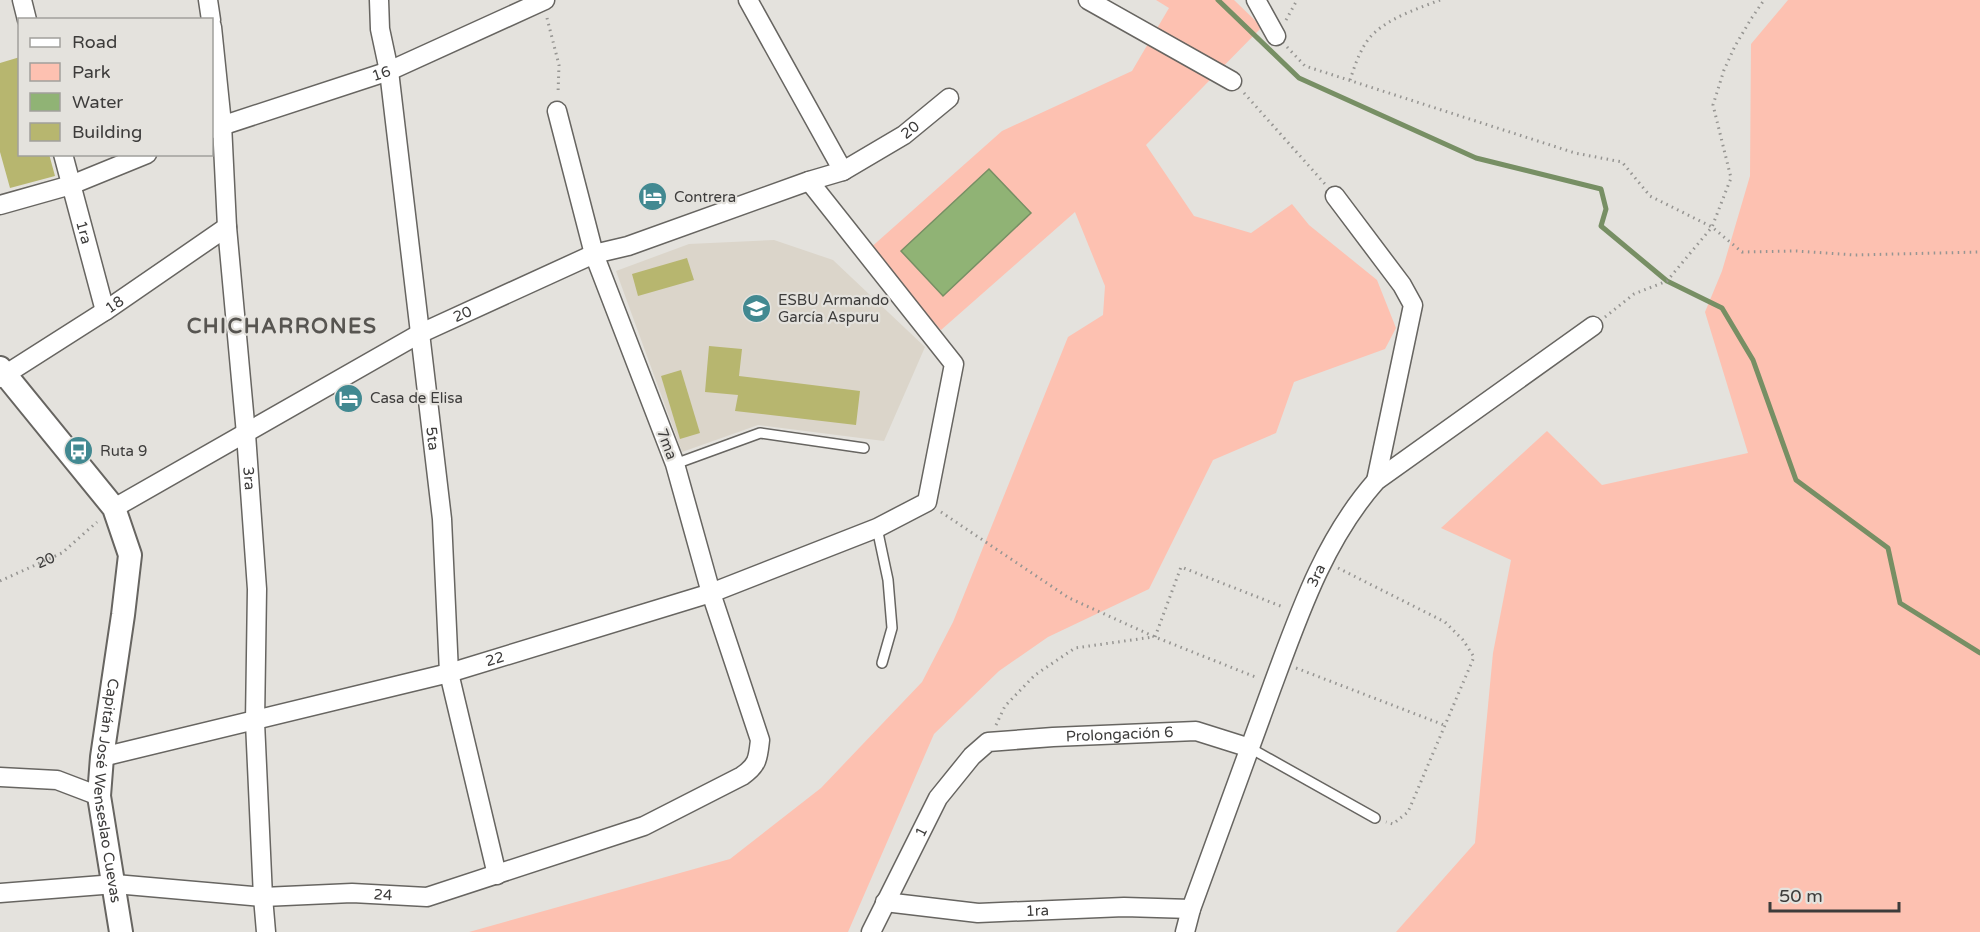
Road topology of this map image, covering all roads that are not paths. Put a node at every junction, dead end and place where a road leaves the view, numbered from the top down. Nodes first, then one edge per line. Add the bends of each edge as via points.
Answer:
1 (22, 0) edge
2 (208, 0) edge
3 (379, 0) edge
4 (748, 0) edge
5 (1088, 0) edge
6 (1256, 0) edge
7 (544, 1) edge
8 (26, 18) edge
9 (211, 18) edge
10 (1276, 36) road end
11 (213, 47) edge
12 (389, 71) junction
13 (1233, 81) road end
14 (949, 99) dead end
15 (557, 111) road end
16 (217, 127) edge
17 (64, 156) edge
18 (142, 156) edge
19 (843, 171) junction
20 (809, 181) junction
21 (71, 185) junction
22 (1335, 196) road end
23 (0, 205) edge
24 (227, 227) junction
25 (594, 254) junction
26 (105, 311) junction
27 (1593, 326) road end
28 (419, 334) junction
29 (2, 374) edge
30 (246, 434) junction
31 (864, 448) dead end
32 (675, 464) junction
33 (1376, 481) junction
34 (114, 507) junction
35 (877, 528) junction
36 (711, 593) junction
37 (882, 663) dead end
38 (449, 673) junction
39 (255, 722) junction
40 (988, 742) joint
41 (1250, 748) junction
42 (102, 757) junction
43 (742, 776) joint
44 (0, 777) edge
45 (99, 795) junction
46 (1375, 818) road end
47 (497, 875) junction
48 (114, 884) junction
49 (0, 893) edge
50 (263, 897) junction
51 (885, 902) junction
52 (1191, 909) junction
53 (121, 932) edge
54 (266, 932) edge
55 (871, 932) edge
56 (1185, 932) edge

1 - 8 street
2 - 9 street
3 - 12 street, 5ta via 380,29
4 - 19 street
5 - 13 street
6 - 10 street
7 - 12 street, 16
11 - 16 street, 3ra
12 - 16 street, 16
12 - 28 street, 5ta
14 - 19 street, 20 via 904,135
15 - 25 street, 7ma
16 - 24 street, 3ra
17 - 21 street, 1ra
18 - 21 street
19 - 20 street, 20
20 - 25 street, 20 via 628,246
20 - 35 street, 22 via 954,364 927,502
21 - 23 street
21 - 26 street, 1ra
22 - 33 street via 1413,305
24 - 26 street, 18
24 - 30 street, 3ra
25 - 28 street, 20
25 - 32 street, 7ma
26 - 29 street, 18
27 - 33 street, 3ra
28 - 30 street, 20
28 - 38 street, 5ta via 441,519
29 - 34 street, Capitán José Wenseslao Cuevas
30 - 34 street, 20
30 - 39 street, 3ra via 257,589
31 - 32 lane via 760,433
32 - 36 street, 7ma
33 - 41 street, 3ra via 1358,501 1323,560 1299,613
34 - 42 street, Capitán José Wenseslao Cuevas via 130,555
35 - 36 street, 22
35 - 37 lane via 888,580 892,628
36 - 38 street, 22
36 - 43 street, 7ma via 760,740 758,760
38 - 39 street, 22
38 - 47 street, 5ta
39 - 42 street, 22
39 - 50 street, 3ra
40 - 41 street, Prolongación 6 via 1196,731
40 - 51 street, 1 via 938,798
41 - 46 lane
41 - 52 street, 3ra
42 - 45 street, Capitán José Wenseslao Cuevas
43 - 47 street, 24 via 644,826
44 - 45 street via 57,780
45 - 48 street, Capitán José Wenseslao Cuevas
47 - 50 street, 24 via 427,897 352,893
48 - 49 street, 24
48 - 50 street, 24
48 - 53 street, Capitán José Wenseslao Cuevas
50 - 54 street, 3ra
51 - 52 street, 1ra via 978,913 1124,907
51 - 55 street, 1
52 - 56 street, 3ra

